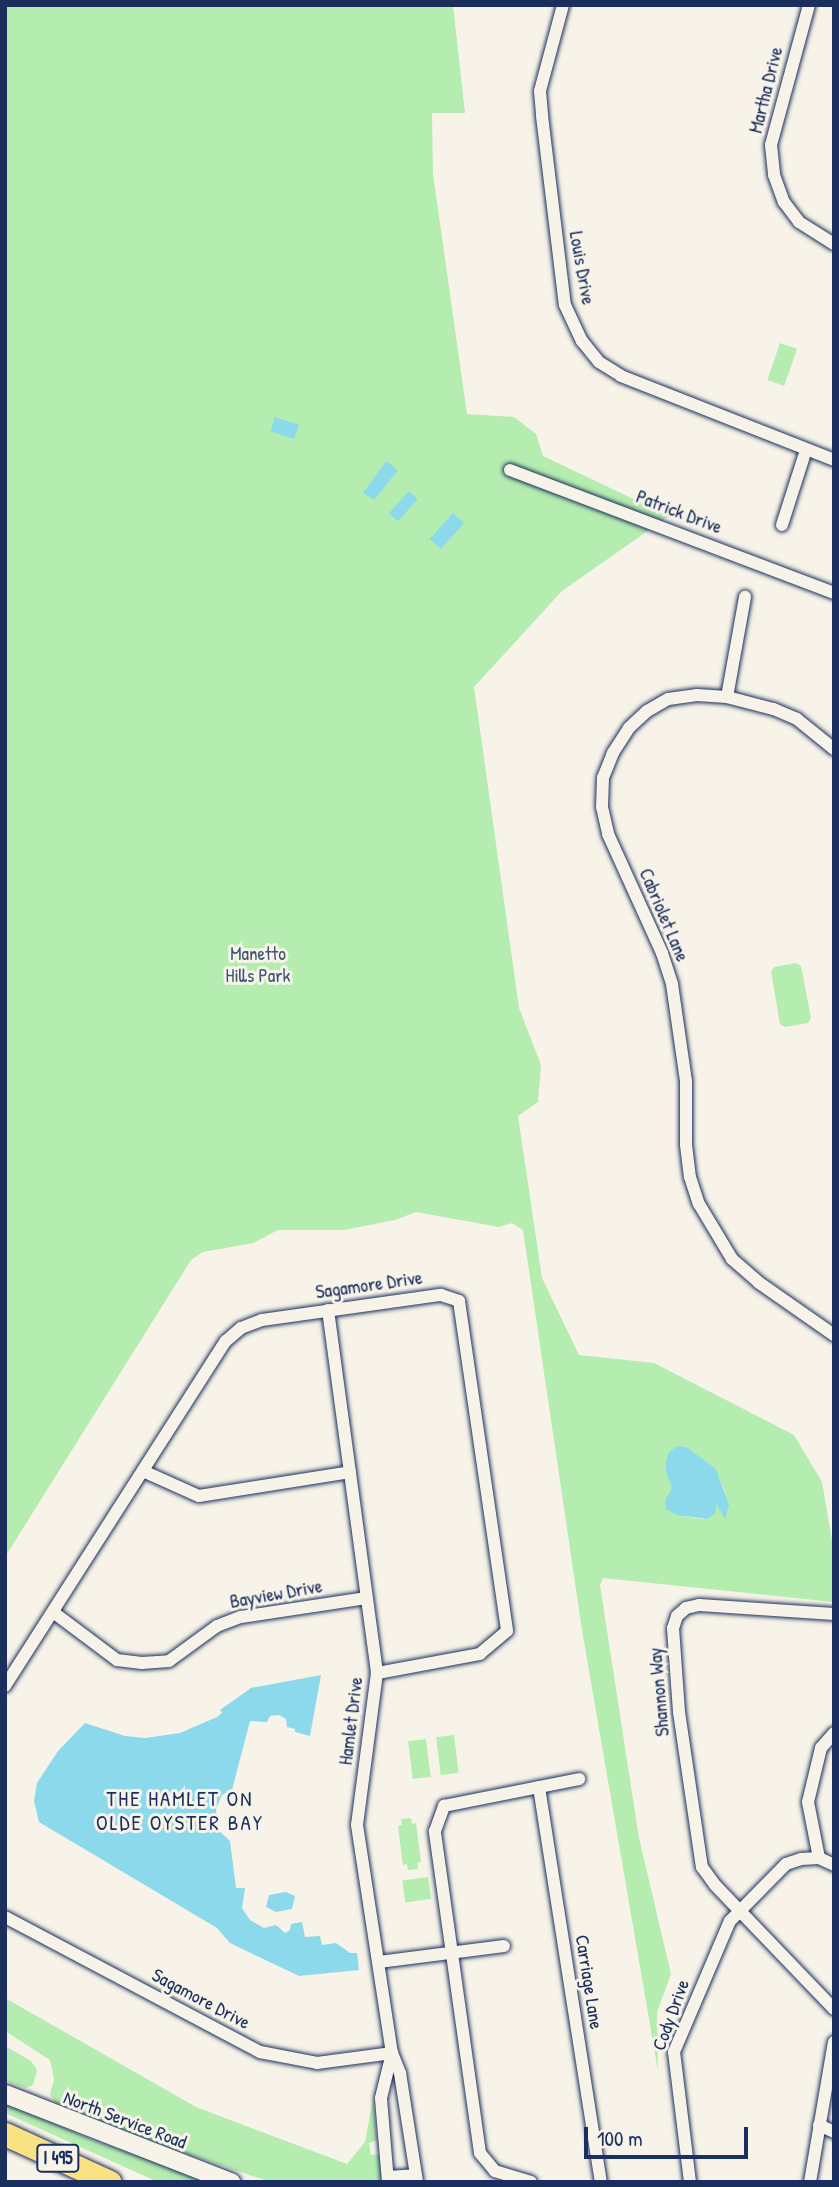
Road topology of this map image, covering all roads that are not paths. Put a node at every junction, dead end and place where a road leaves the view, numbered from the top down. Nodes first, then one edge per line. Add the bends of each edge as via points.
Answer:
1 (563, 5) edge
2 (809, 5) edge
3 (834, 244) edge
4 (806, 450) junction
5 (834, 460) edge
6 (510, 470) dead end
7 (782, 524) dead end
8 (834, 593) edge
9 (745, 597) dead end
10 (727, 697) junction
11 (834, 749) edge
12 (328, 1310) junction
13 (834, 1335) edge
14 (143, 1471) junction
15 (350, 1472) junction
16 (367, 1598) junction
17 (53, 1612) junction
18 (834, 1614) edge
19 (377, 1673) junction
20 (5, 1686) edge
21 (834, 1733) edge
22 (579, 1779) dead end
23 (539, 1787) junction
24 (819, 1857) junction
25 (834, 1865) edge
26 (740, 1910) junction
27 (5, 1917) edge
28 (503, 1947) dead end
29 (452, 1952) junction
30 (379, 1962) junction
31 (834, 2009) edge
32 (834, 2042) edge
33 (392, 2053) junction
34 (5, 2094) edge
35 (825, 2118) edge
36 (834, 2132) edge
37 (5, 2134) edge
38 (416, 2178) edge
39 (388, 2179) edge
40 (110, 2182) edge
41 (231, 2182) edge
42 (531, 2182) edge
43 (601, 2182) edge
44 (690, 2182) edge
45 (810, 2182) edge

1 - 4 street, Louis Drive via 540,91 565,305 582,341 598,362 621,376
2 - 3 street, Martha Drive via 771,145 784,202 799,222
4 - 5 street, Louis Drive
4 - 7 street
6 - 8 street, Patrick Drive
9 - 10 street
10 - 11 street, Cabriolet Lane via 797,719
10 - 13 street, Cabriolet Lane via 668,699 647,711 629,727 613,753 603,778 602,807 607,834 672,984 686,1081 686,1145 699,1204 732,1259
12 - 14 street, Sagamore Drive via 262,1320 241,1328 226,1341
12 - 15 street, Hamlet Drive
12 - 19 street, Sagamore Drive via 441,1295 459,1301 505,1615 507,1631 480,1654
14 - 15 street via 199,1496
14 - 17 street, Sagamore Drive
15 - 16 street, Hamlet Drive
16 - 17 street, Bayview Drive via 241,1617 217,1626 169,1661 142,1663 117,1660
16 - 19 street, Hamlet Drive
17 - 20 street, Sagamore Drive
18 - 26 street, Shannon Way via 699,1605 686,1608 674,1621 679,1712 700,1860 706,1874
19 - 30 street, Hamlet Drive via 358,1825
21 - 24 street via 821,1748 808,1802
22 - 23 street
23 - 29 street via 444,1806 435,1831
23 - 43 street, Carriage Lane
24 - 25 street
24 - 26 street, Cody Drive via 786,1864
26 - 31 street
26 - 44 street, Cody Drive via 730,1921 674,2052
27 - 33 street, Sagamore Drive via 260,2052 317,2063
28 - 29 street
29 - 30 street
29 - 42 street via 480,2153 495,2171
30 - 33 street, Hamlet Drive
32 - 35 street
33 - 38 street, Hamlet Drive via 400,2073
33 - 39 street, Hamlet Drive via 381,2098
34 - 41 main road, North Service Road
35 - 36 street
35 - 45 street
37 - 40 highway, I 495
38 - 39 street

